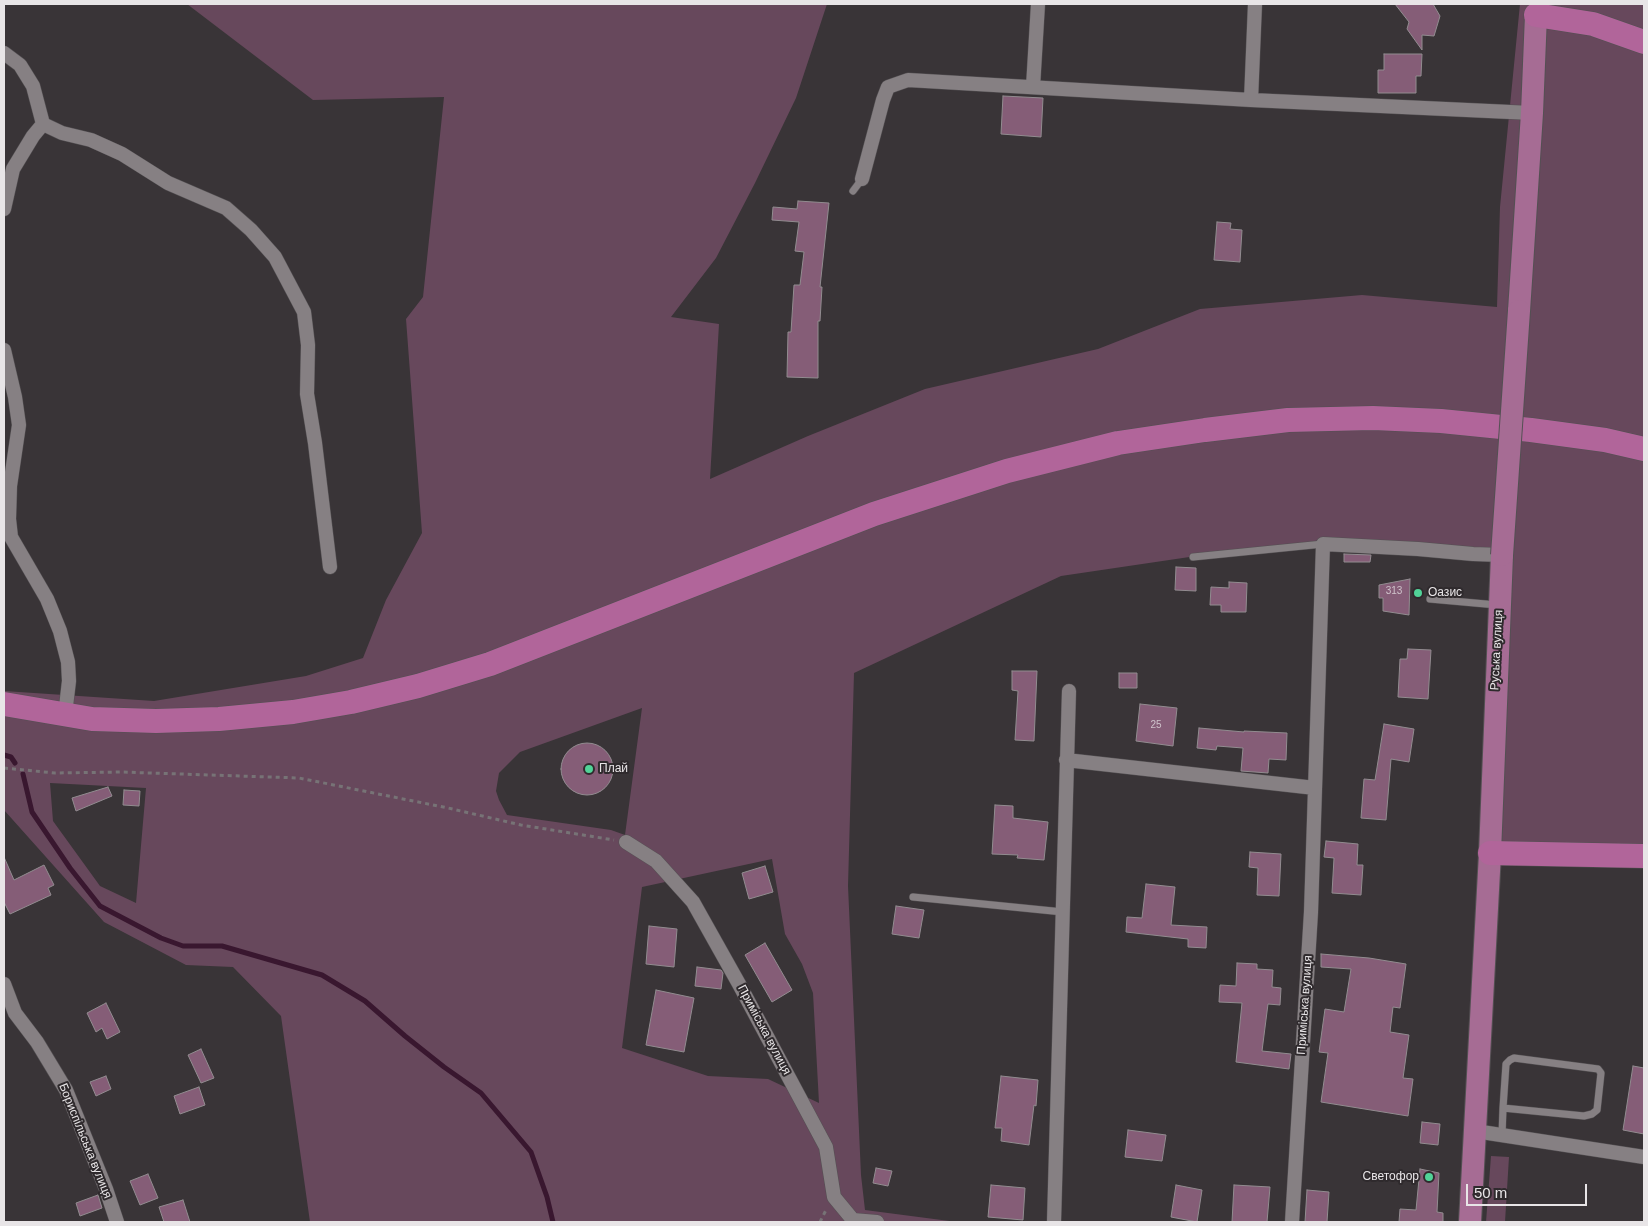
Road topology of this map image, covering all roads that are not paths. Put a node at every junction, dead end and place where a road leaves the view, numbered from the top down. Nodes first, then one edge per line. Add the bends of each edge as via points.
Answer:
1 (1038, 4) edge
2 (1255, 4) edge
3 (1536, 15) joint
4 (1644, 42) edge
5 (4, 52) edge
6 (1033, 87) junction
7 (1251, 100) junction
8 (1532, 114) junction
9 (43, 124) junction
10 (862, 179) joint
11 (853, 191) dead end
12 (4, 209) edge
13 (4, 350) edge
14 (1644, 449) edge
15 (1323, 544) junction
16 (1502, 555) junction
17 (1194, 557) dead end
18 (330, 567) dead end
19 (1430, 599) dead end
20 (1499, 605) junction
21 (1069, 690) dead end
22 (4, 704) edge
23 (65, 715) junction
24 (1066, 760) junction
25 (1315, 788) junction
26 (626, 842) road end
27 (1490, 854) junction
28 (1644, 856) edge
29 (913, 897) dead end
30 (1064, 912) junction
31 (4, 984) edge
32 (9, 1012) edge
33 (1503, 1108) junction
34 (1475, 1131) junction
35 (1502, 1135) junction
36 (1644, 1157) edge
37 (117, 1222) edge
38 (877, 1222) edge
39 (1054, 1222) edge
40 (1292, 1222) edge
41 (1470, 1222) edge

1 - 6 street
2 - 7 street
3 - 4 highway via 1593,24
3 - 8 main road, Руська вулиця
5 - 9 street via 20,65 33,86
6 - 7 street
6 - 10 street via 908,80 888,87
7 - 8 street
8 - 16 main road, Руська вулиця, bridge
9 - 12 street via 13,169
9 - 18 street via 122,154 168,183 226,208 275,257 304,312 308,345 307,394
10 - 11 lane
13 - 23 street via 19,425 10,486 11,537 48,599 60,631 68,662
14 - 23 highway via 1531,430 1373,418 1288,420 1118,443 1008,471 874,514 571,634 418,686 293,712 219,719 101,720
15 - 16 street
15 - 17 lane
15 - 25 street, Приміська вулиця
16 - 20 main road, Руська вулиця
19 - 20 lane
20 - 27 main road, Руська вулиця
21 - 24 street
22 - 23 highway
24 - 25 street
24 - 30 street
25 - 40 street, Приміська вулиця via 1311,912
26 - 38 street, Приміська вулиця via 656,862 693,902 826,1147 834,1197 853,1220
27 - 28 highway
27 - 34 main road, Руська вулиця
29 - 30 lane
30 - 39 street
31 - 32 street, Бориспільська вулиця
32 - 37 street, Бориспільська вулиця via 37,1042 66,1090
33 - 33 lane via 1584,1116 1592,1114 1597,1110 1601,1073 1598,1069 1514,1058 1506,1064
33 - 35 lane
34 - 35 street
34 - 41 main road, Руська вулиця
35 - 36 street

